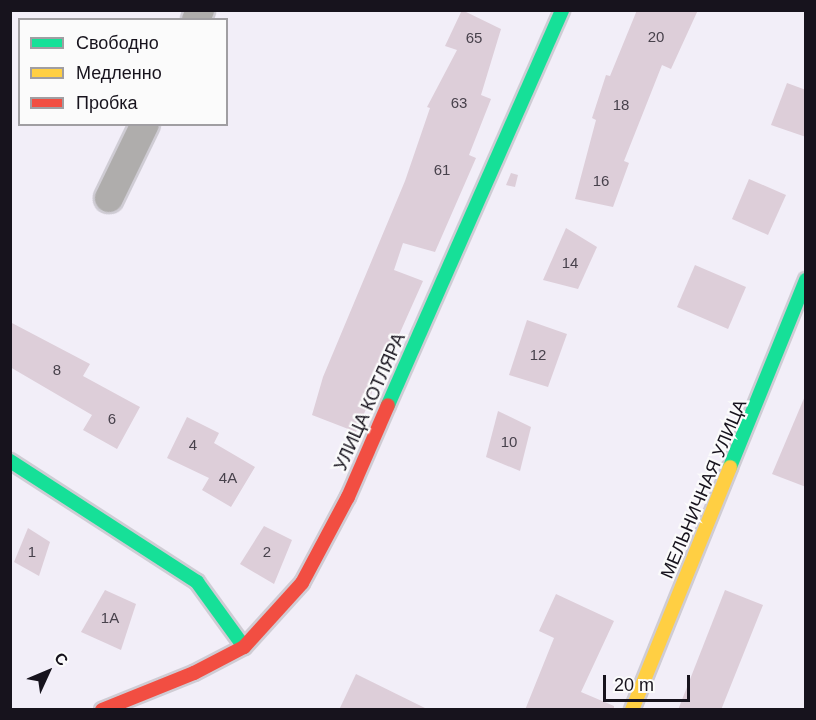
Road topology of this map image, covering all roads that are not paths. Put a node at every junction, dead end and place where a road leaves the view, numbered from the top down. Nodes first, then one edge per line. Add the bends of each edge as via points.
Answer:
1 (562, 10) edge
2 (144, 126) edge
3 (109, 198) dead end
4 (806, 280) edge
5 (10, 461) edge
6 (244, 647) junction
7 (102, 710) edge
8 (632, 710) edge

1 - 6 main road, УЛИЦА КОТЛЯРА via 326,541 302,583
2 - 3 street
4 - 8 main road, МЕЛЬНИЧНАЯ УЛИЦА
5 - 6 main road via 197,582
6 - 7 main road, УЛИЦА КОТЛЯРА via 194,673

